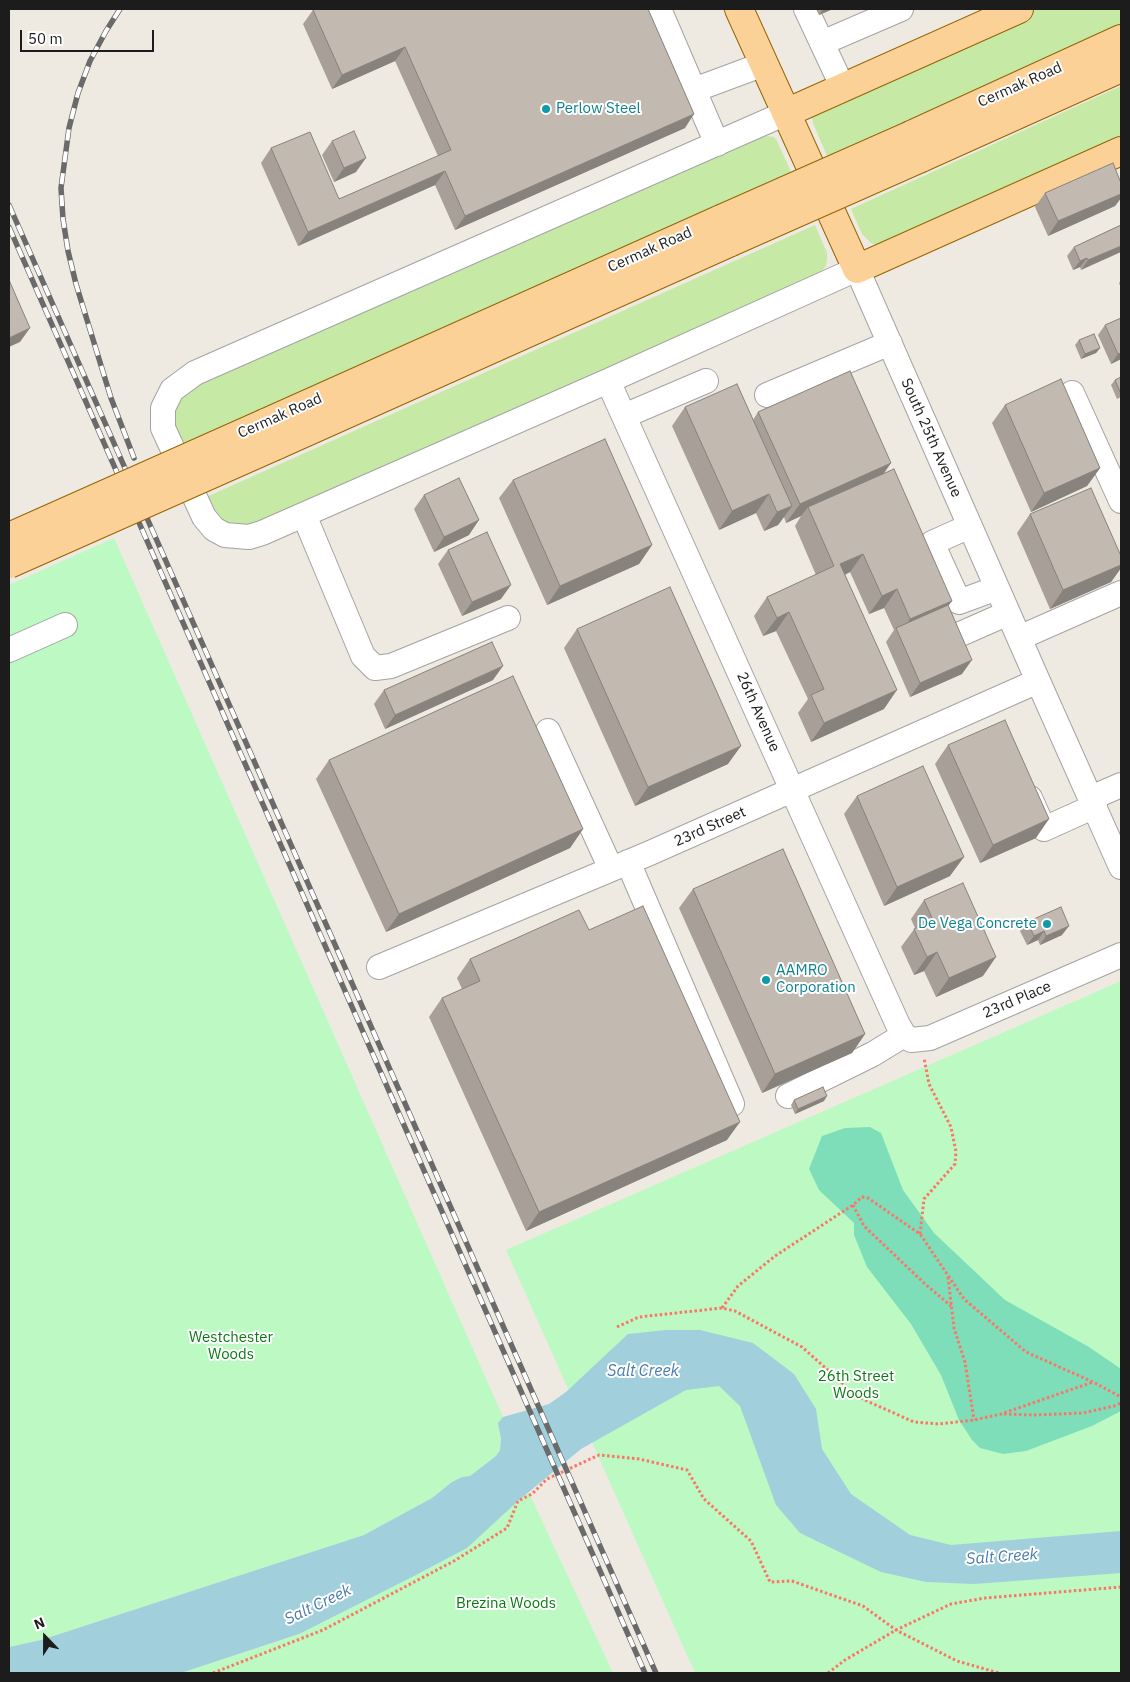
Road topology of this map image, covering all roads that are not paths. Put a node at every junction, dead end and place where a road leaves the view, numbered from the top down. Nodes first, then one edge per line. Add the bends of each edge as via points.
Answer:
1 (659, 9) edge
2 (739, 9) edge
3 (806, 9) edge
4 (901, 9) edge
5 (1019, 9) edge
6 (1121, 39) edge
7 (822, 43) junction
8 (764, 64) junction
9 (1121, 68) edge
10 (843, 88) junction
11 (694, 90) junction
12 (786, 113) junction
13 (717, 144) junction
14 (916, 146) junction
15 (1121, 151) edge
16 (857, 269) junction
17 (890, 343) junction
18 (608, 381) junction
19 (706, 381) dead end
20 (1072, 393) dead end
21 (767, 395) dead end
22 (624, 416) junction
23 (270, 434) junction
24 (1121, 501) edge
25 (304, 515) junction
26 (970, 526) junction
27 (9, 536) edge
28 (9, 564) edge
29 (997, 588) junction
30 (1121, 593) edge
31 (1008, 613) junction
32 (508, 618) dead end
33 (65, 625) dead end
34 (956, 636) edge
35 (1019, 638) junction
36 (9, 650) edge
37 (1038, 681) junction
38 (986, 704) junction
39 (996, 725) edge
40 (548, 731) dead end
41 (1020, 777) edge
42 (1121, 785) edge
43 (793, 790) junction
44 (1093, 802) junction
45 (620, 866) junction
46 (1121, 867) edge
47 (1121, 955) edge
48 (379, 967) dead end
49 (912, 1038) junction
50 (788, 1096) dead end
51 (732, 1104) edge

1 - 11 street
2 - 8 main road, South 25th Avenue
3 - 7 street
4 - 7 street
5 - 10 main road
6 - 14 main road, Cermak Road
7 - 10 street
8 - 11 street
8 - 12 main road, South 25th Avenue
9 - 14 main road, Cermak Road
10 - 12 main road
11 - 13 street
12 - 13 street
12 - 16 main road, South 25th Avenue
13 - 25 street via 195,373 172,390 164,408 163,428 204,517 214,529 225,536 249,537
14 - 23 main road, Cermak Road, bridge
15 - 16 main road
16 - 17 street, South 25th Avenue
16 - 18 street
17 - 21 street
17 - 26 street, South 25th Avenue
18 - 22 street, 26th Avenue
18 - 25 street
19 - 22 street
20 - 24 street
22 - 43 street, 26th Avenue
23 - 27 main road, Cermak Road, bridge
23 - 28 main road, Cermak Road, bridge
25 - 32 street via 363,656 375,668 391,666
26 - 29 street, South 25th Avenue
26 - 29 street via 932,543 959,602
29 - 31 street, South 25th Avenue
30 - 35 street
31 - 34 street
31 - 35 street, South 25th Avenue
33 - 36 street
35 - 37 street, South 25th Avenue
37 - 38 street, 23rd Street
37 - 44 street, South 25th Avenue
38 - 39 street
38 - 43 street, 23rd Street
40 - 45 street
41 - 44 street via 1044,829
42 - 44 street
43 - 45 street, 23rd Street
43 - 49 street, 26th Avenue via 898,1025
44 - 46 street, South 25th Avenue
45 - 48 street, 23rd Street
45 - 51 street
47 - 49 street, 23rd Place via 930,1038
49 - 50 street, 23rd Place

